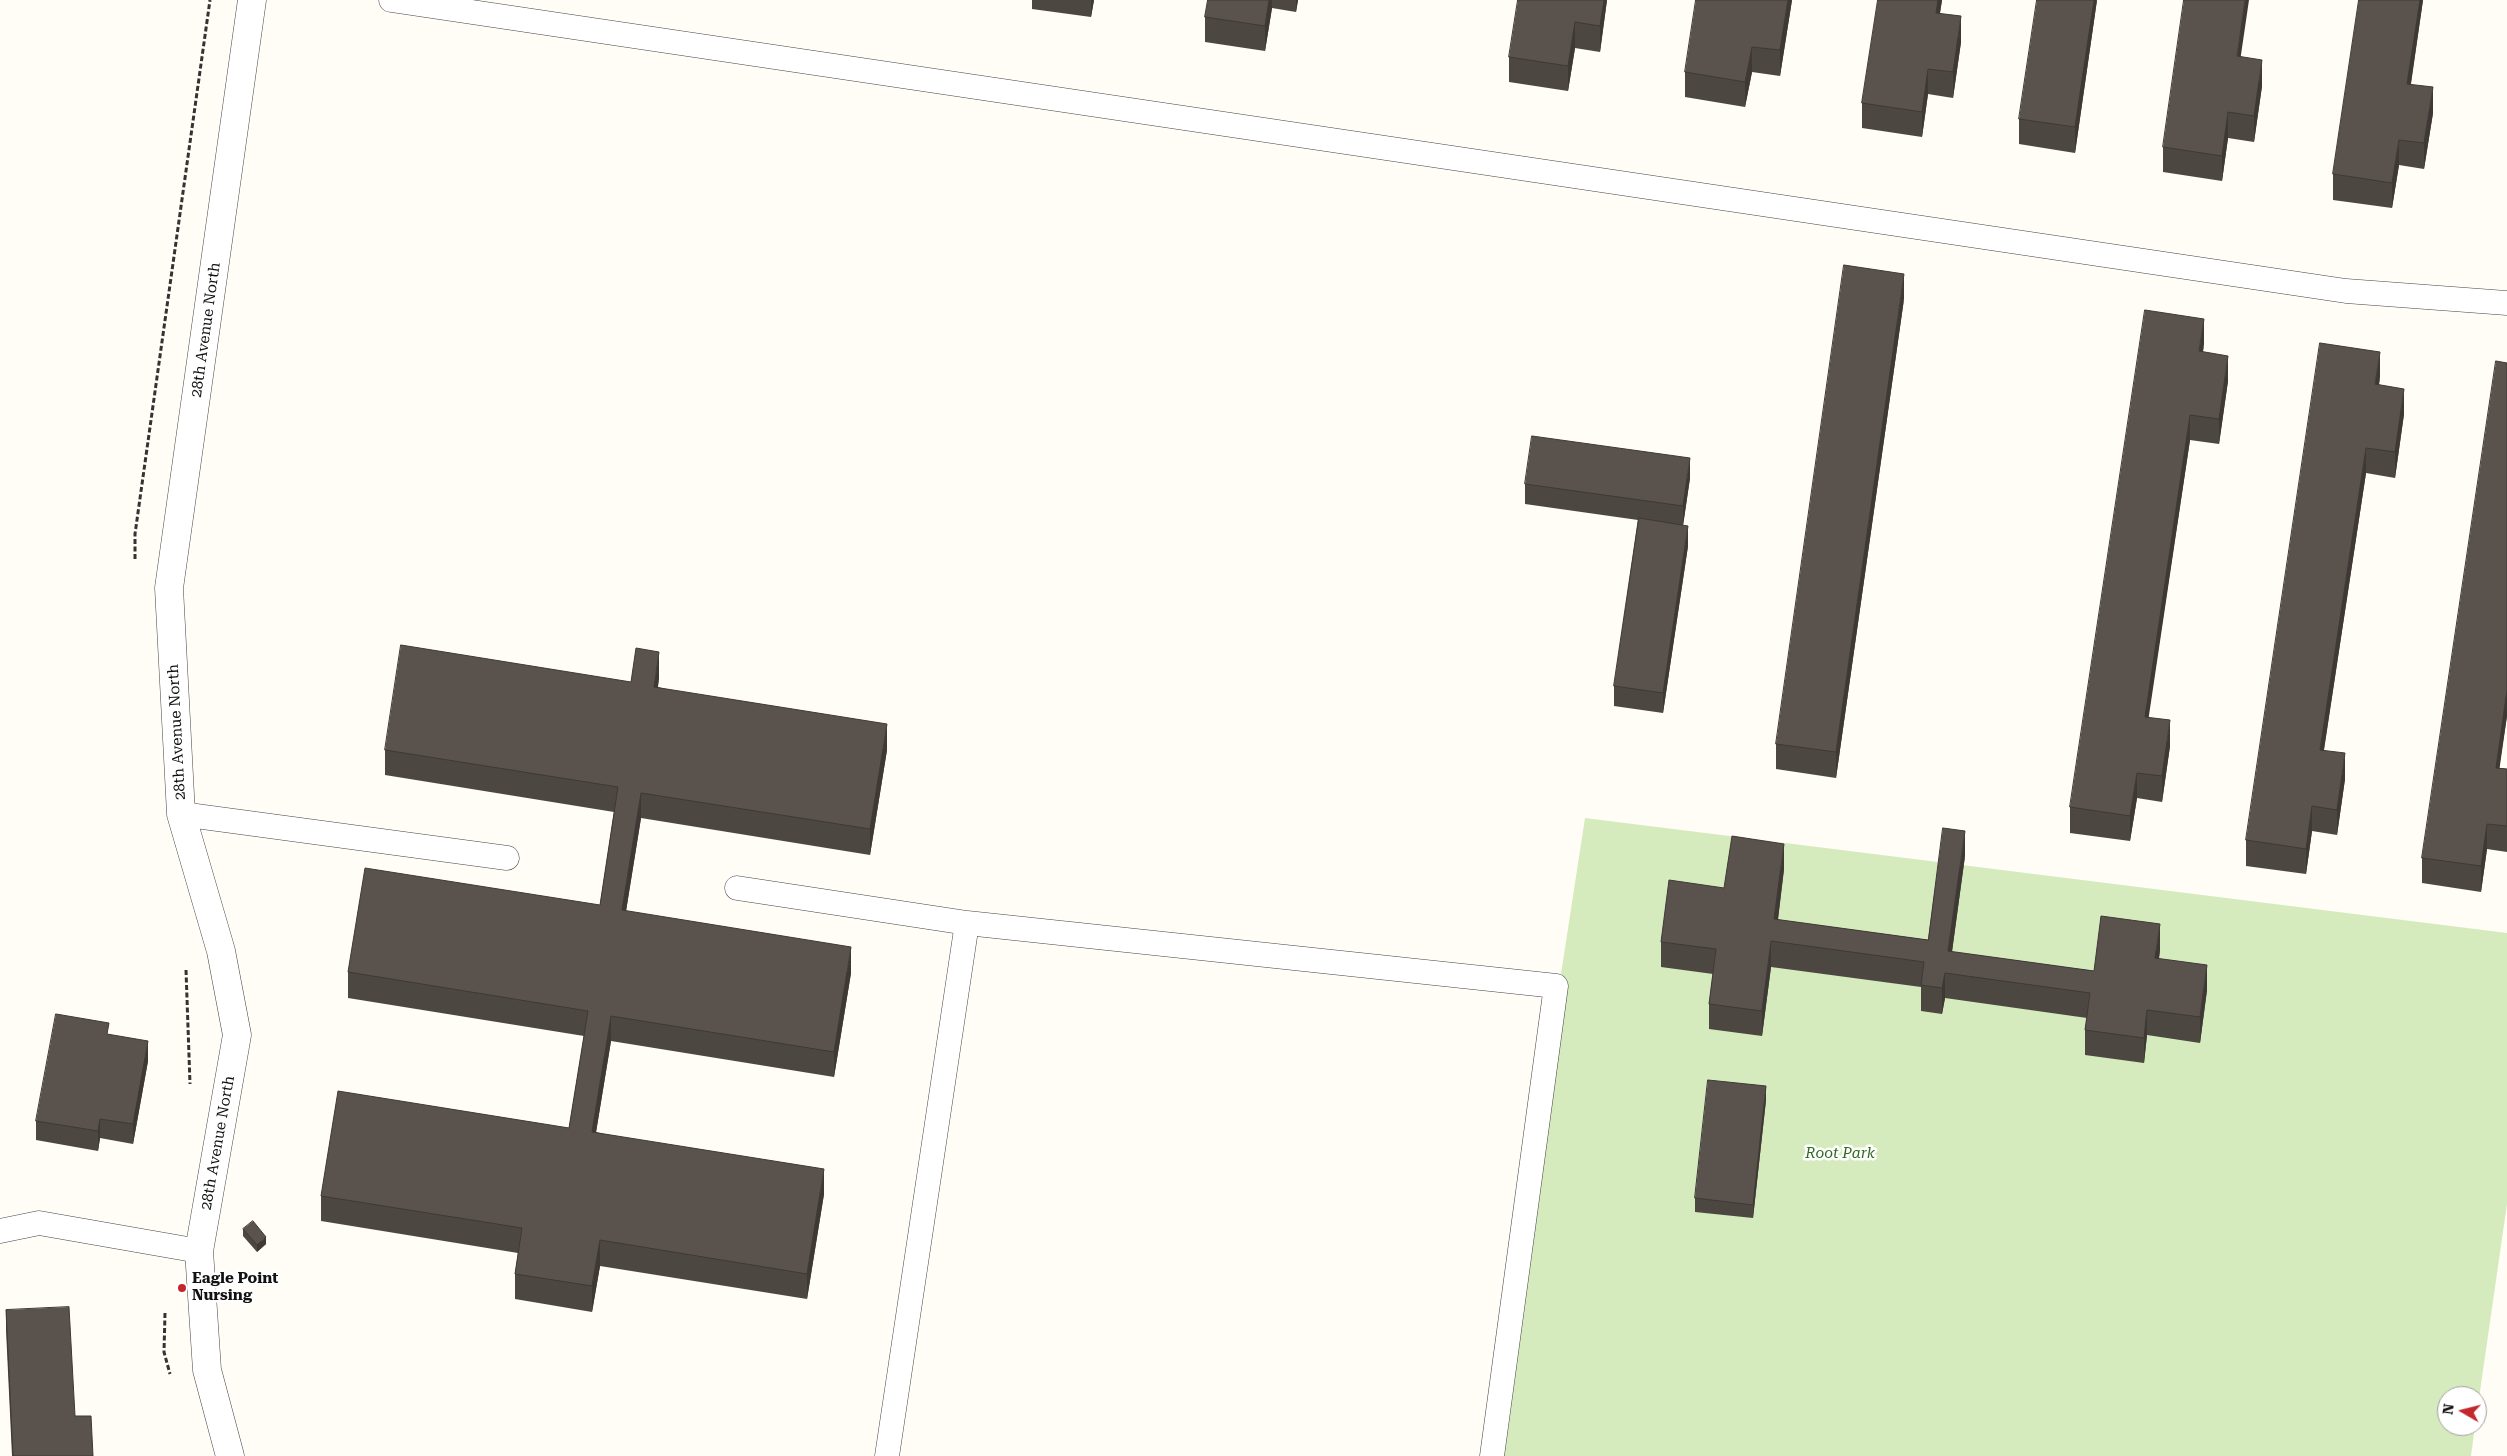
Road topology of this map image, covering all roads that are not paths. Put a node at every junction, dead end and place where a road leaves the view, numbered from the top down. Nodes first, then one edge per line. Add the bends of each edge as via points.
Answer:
1 (252, 0) edge
2 (391, 0) edge
3 (2507, 303) edge
4 (181, 814) junction
5 (507, 858) dead end
6 (737, 888) dead end
7 (967, 922) junction
8 (0, 1232) edge
9 (199, 1251) junction
10 (230, 1456) edge
11 (887, 1456) edge
12 (1492, 1456) edge

1 - 4 street, 28th Avenue North via 169,588
2 - 3 lane via 2337,289
4 - 5 lane
4 - 9 street, 28th Avenue North via 221,951 236,1035
6 - 7 lane
7 - 11 lane
7 - 12 lane via 1556,986
8 - 9 lane via 39,1223
9 - 10 street, 28th Avenue North via 207,1370

